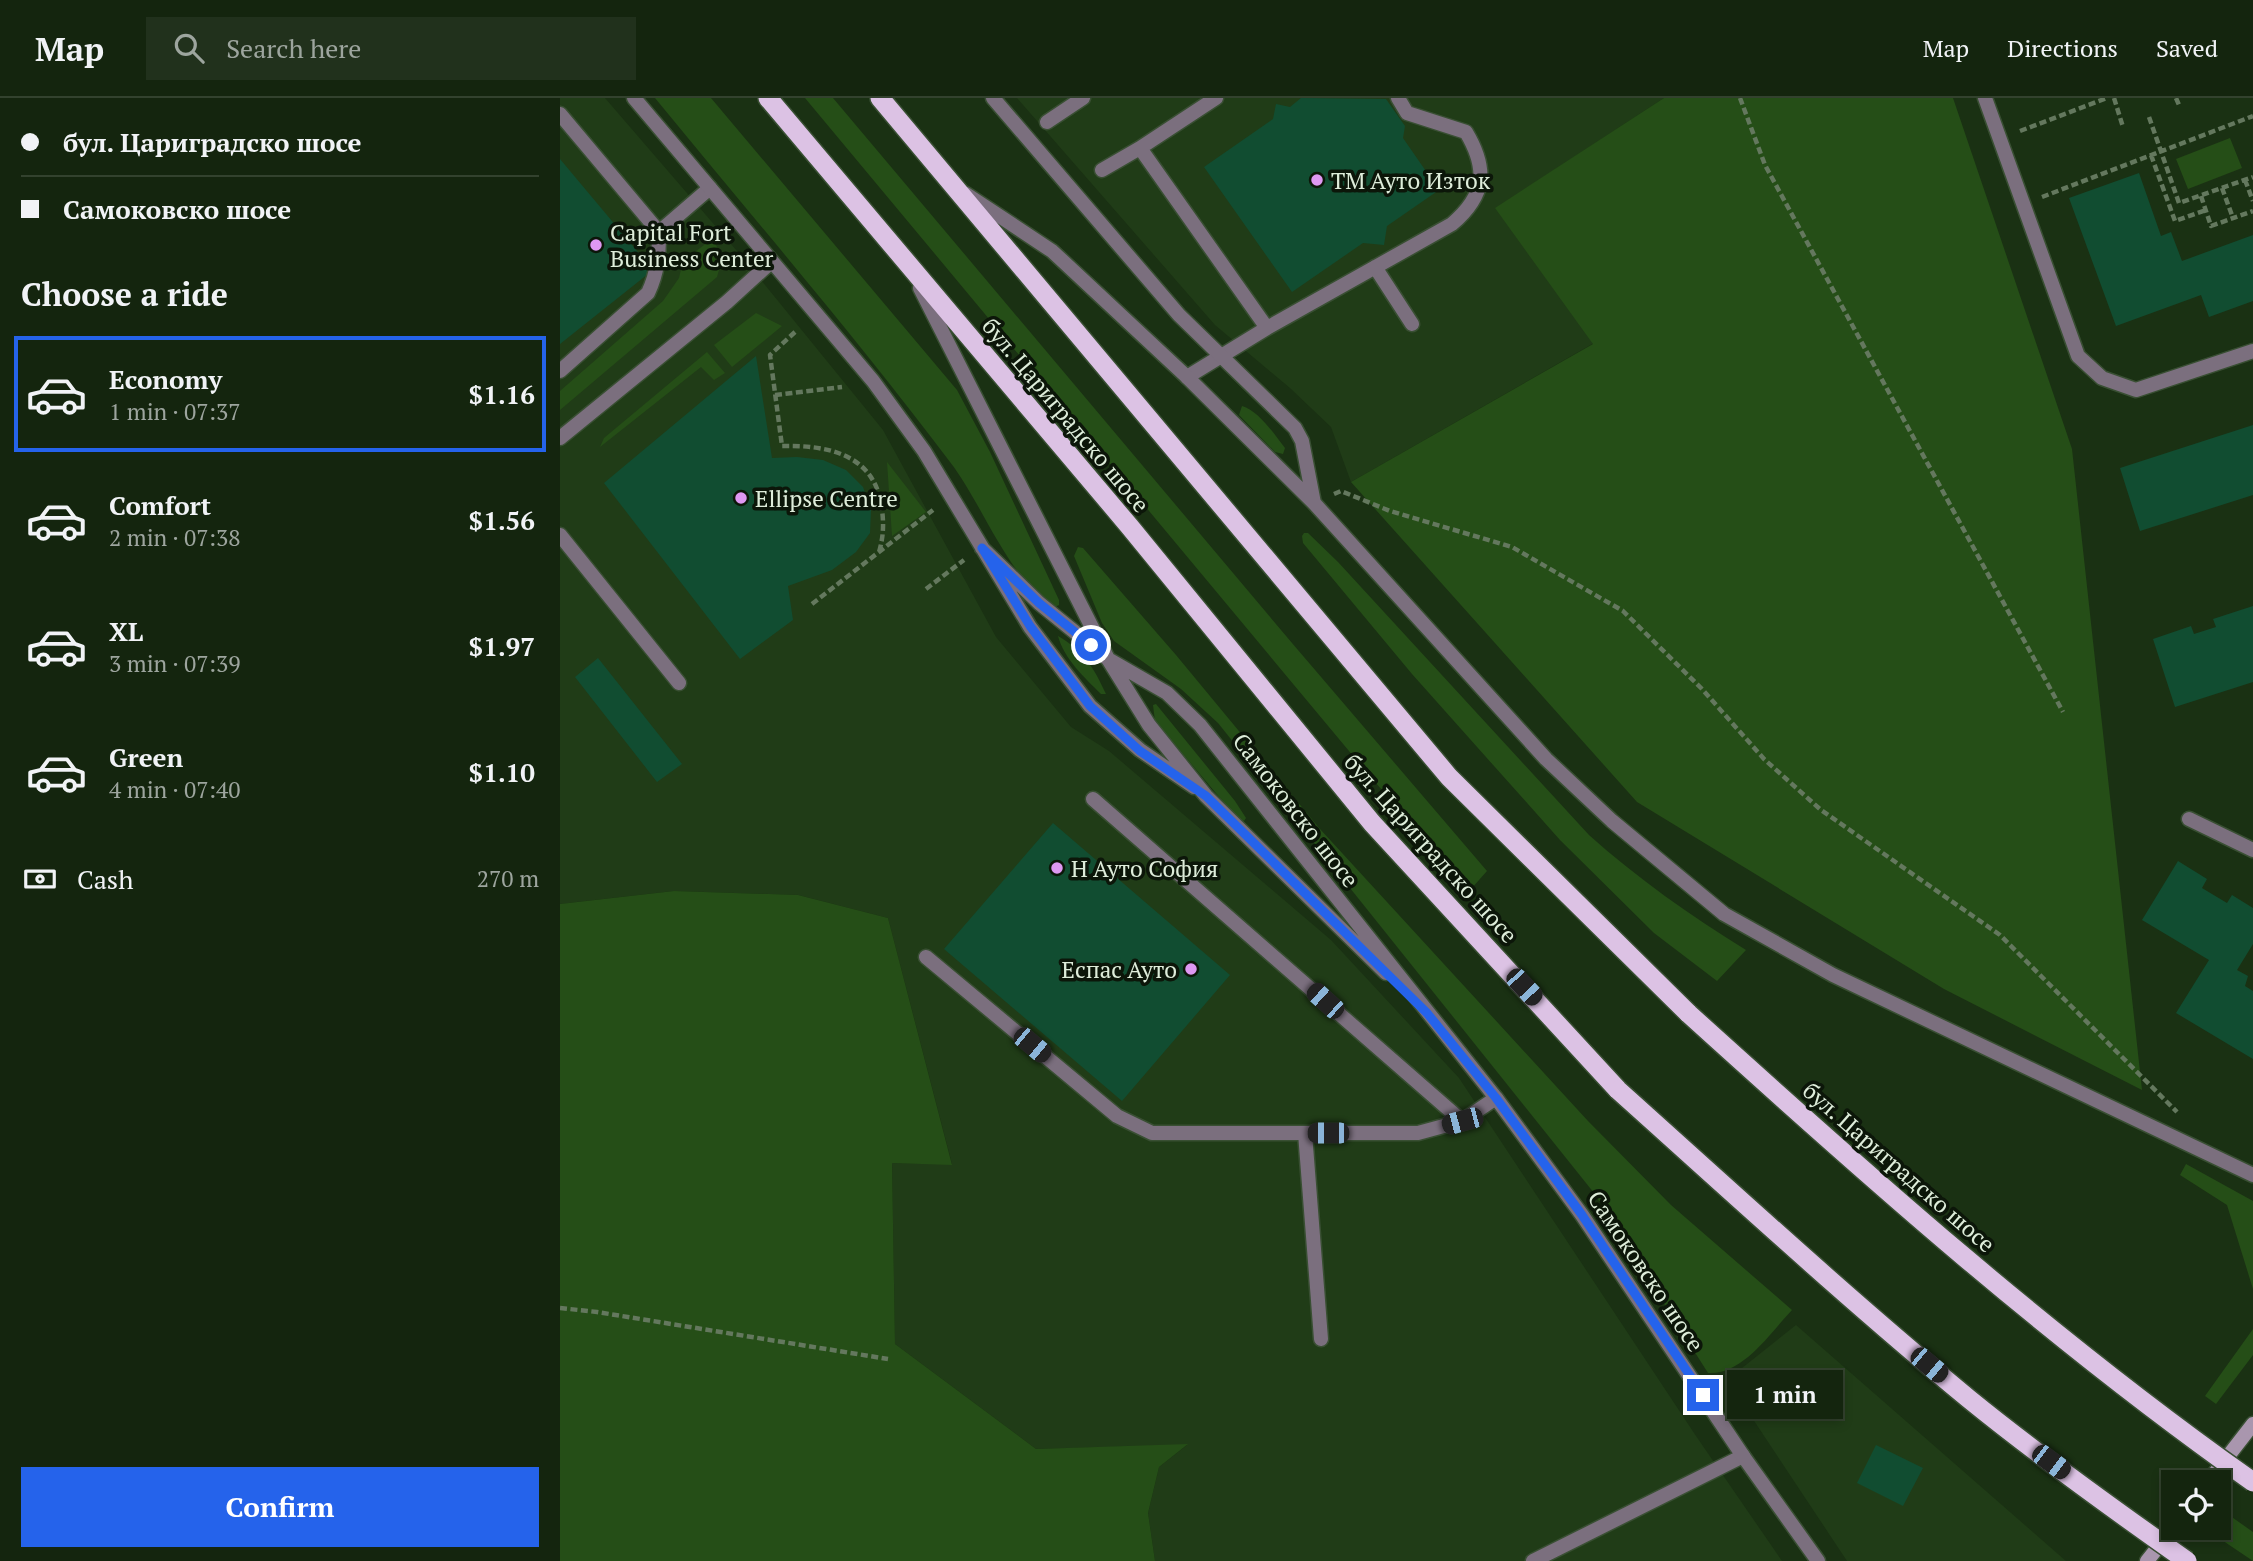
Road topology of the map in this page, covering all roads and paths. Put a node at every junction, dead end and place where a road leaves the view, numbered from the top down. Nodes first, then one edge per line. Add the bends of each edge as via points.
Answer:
1 (634, 98) edge
2 (768, 98) edge
3 (880, 98) edge
4 (993, 98) edge
5 (1083, 98) edge
6 (1216, 98) edge
7 (1398, 98) edge
8 (1740, 98) edge
9 (1985, 98) edge
10 (2107, 98) edge
11 (2113, 98) edge
12 (2176, 98) edge
13 (2179, 105) dead end
14 (560, 114) edge
15 (2253, 116) edge
16 (2149, 117) dead end
17 (1047, 122) dead end
18 (2040, 122) dead end
19 (2123, 127) dead end
20 (1140, 148) junction
21 (2161, 152) junction
22 (2151, 155) junction
23 (1102, 170) dead end
24 (2253, 177) edge
25 (2245, 180) junction
26 (953, 185) junction
27 (710, 188) junction
28 (2222, 188) junction
29 (2201, 196) junction
30 (2253, 201) edge
31 (2179, 203) junction
32 (2024, 204) junction
33 (2170, 206) junction
34 (2206, 210) junction
35 (2253, 211) edge
36 (2233, 218) junction
37 (659, 232) junction
38 (771, 262) junction
39 (1375, 267) junction
40 (912, 271) junction
41 (1412, 324) dead end
42 (1267, 328) junction
43 (795, 332) dead end
44 (2253, 351) edge
45 (1222, 356) junction
46 (560, 370) edge
47 (1187, 377) junction
48 (842, 387) dead end
49 (775, 395) junction
50 (560, 438) edge
51 (1314, 503) junction
52 (935, 509) dead end
53 (560, 535) edge
54 (982, 548) junction
55 (879, 552) junction
56 (964, 560) dead end
57 (926, 589) dead end
58 (812, 604) dead end
59 (1108, 659) junction
60 (679, 683) dead end
61 (2063, 712) dead end
62 (1206, 796) junction
63 (1093, 799) dead end
64 (2189, 819) dead end
65 (2253, 850) edge
66 (926, 957) dead end
67 (1427, 1013) junction
68 (1496, 1098) junction
69 (2182, 1117) dead end
70 (1462, 1121) junction
71 (1305, 1133) junction
72 (2253, 1175) edge
73 (560, 1308) edge
74 (1321, 1339) dead end
75 (888, 1359) dead end
76 (2253, 1424) edge
77 (1743, 1456) junction
78 (2217, 1470) edge
79 (2253, 1482) edge
80 (2164, 1540) edge
81 (1533, 1561) edge
82 (1818, 1561) edge
83 (2147, 1561) edge
84 (2187, 1561) edge

1 - 27 street
2 - 40 highway, бул. Цариградско шосе
3 - 26 highway, бул. Цариградско шосе
4 - 45 street via 1179,315
5 - 17 street
6 - 20 street
7 - 39 street via 1407,113 1466,132 1481,161 1481,175 1467,211
8 - 61 path via 1765,165
9 - 32 street
10 - 18 path
11 - 19 path
12 - 13 path
14 - 37 street
15 - 21 path
16 - 21 path
20 - 23 street
20 - 42 street
21 - 22 path
21 - 31 path
22 - 32 path
22 - 33 path
24 - 25 path
25 - 28 path
25 - 30 path
26 - 47 street via 1052,251
26 - 79 highway, бул. Цариградско шосе, bridge via 1449,778 1689,1014 1823,1135 2016,1301 2175,1427
27 - 37 street
27 - 38 street
28 - 29 path
28 - 36 path
29 - 31 path
29 - 34 path
31 - 33 path
32 - 44 street via 2078,356 2102,378 2136,390
33 - 34 path via 2175,221
34 - 36 path via 2211,226
35 - 36 path
37 - 46 street via 656,276 648,293
38 - 50 street
38 - 54 street via 873,381 924,451
39 - 41 street
39 - 42 street
40 - 59 street, Самоковско шосе
40 - 84 highway, бул. Цариградско шосе, bridge via 1130,527 1372,823 1618,1090 1844,1294 1972,1401
42 - 45 street
43 - 49 path via 770,355
45 - 47 street
45 - 51 street via 1295,428 1302,441
47 - 51 street
48 - 49 path
49 - 55 path via 782,446 832,450 865,469 878,486 884,534
51 - 69 path via 1341,491 1390,511 1512,547 1623,611 1764,759 1821,810 2000,935
51 - 72 street via 1546,759 1724,914 1833,975
52 - 55 path
53 - 60 street
54 - 59 street via 1039,603
54 - 62 street via 1030,626 1090,706 1140,751
55 - 58 path
56 - 57 path
59 - 62 street, Самоковско шосе via 1149,724
59 - 67 street, Самоковско шосе via 1167,694 1200,724
62 - 67 street, Самоковско шосе
63 - 70 street
64 - 65 street
66 - 71 street via 1117,1116 1152,1133
67 - 68 street, Самоковско шосе
68 - 70 street
68 - 77 street, Самоковско шосе via 1582,1215
70 - 71 street via 1418,1133
71 - 74 street
73 - 75 path
76 - 78 main road
77 - 81 street
77 - 82 street, Самоковско шосе
80 - 83 main road

